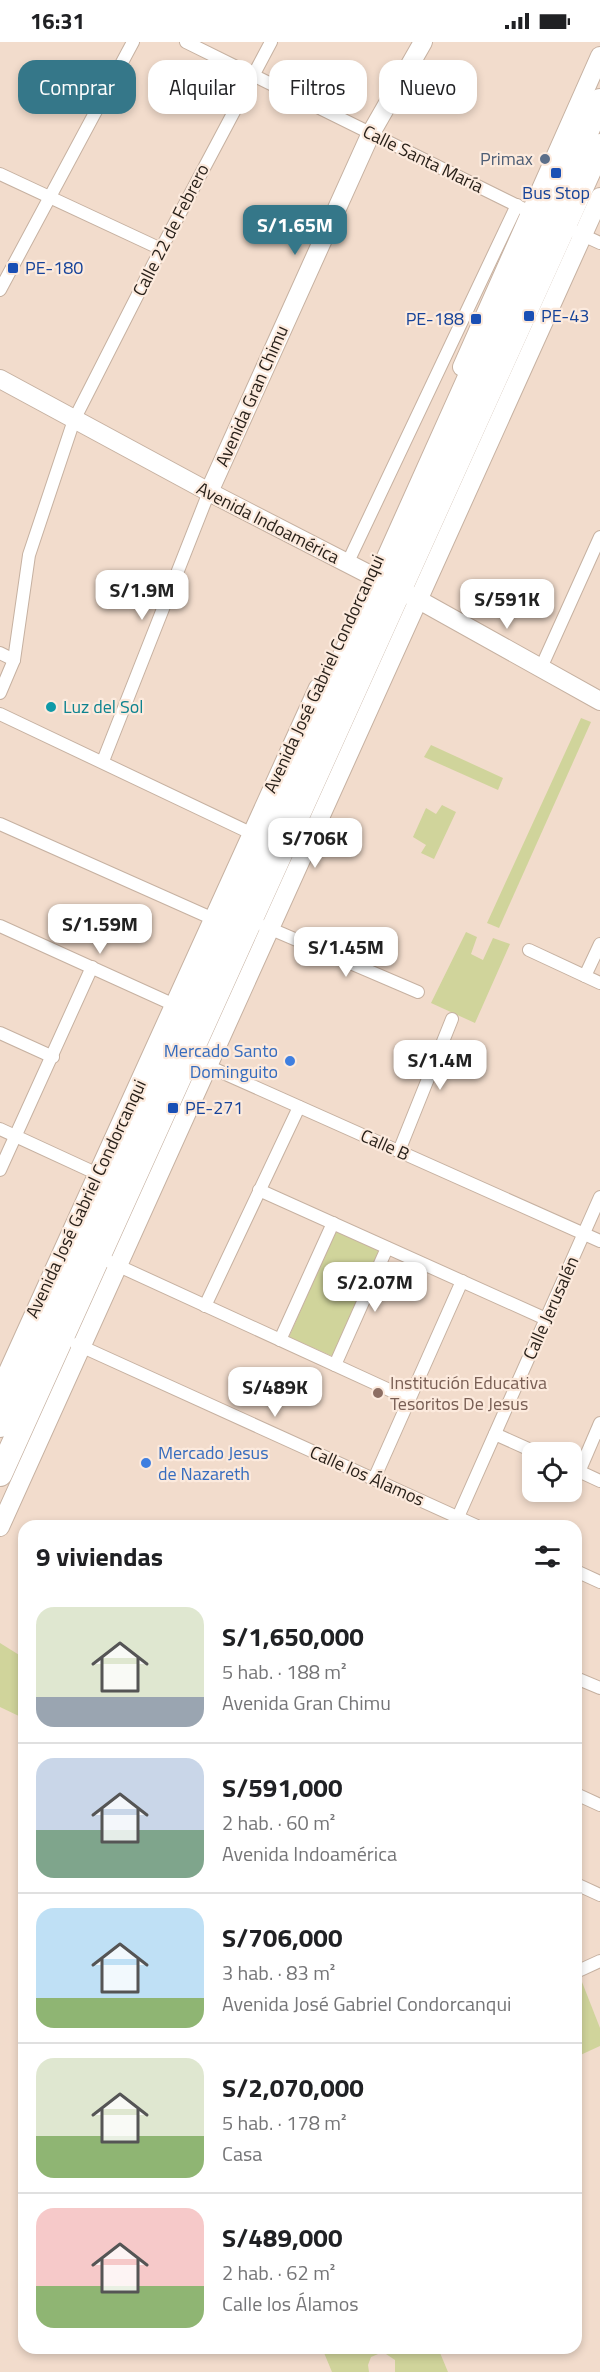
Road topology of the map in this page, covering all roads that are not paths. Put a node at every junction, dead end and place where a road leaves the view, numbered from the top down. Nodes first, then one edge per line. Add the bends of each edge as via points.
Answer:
1 (133, 42) edge
2 (186, 42) edge
3 (271, 42) edge
4 (423, 42) edge
5 (600, 56) edge
6 (223, 60) edge
7 (257, 66) edge
8 (257, 76) edge
9 (600, 101) edge
10 (231, 114) edge
11 (371, 133) junction
12 (600, 146) edge
13 (0, 174) edge
14 (49, 197) junction
15 (600, 197) edge
16 (548, 220) junction
17 (600, 243) edge
18 (161, 249) junction
19 (0, 290) edge
20 (0, 379) edge
21 (74, 420) junction
22 (209, 492) junction
23 (600, 537) edge
24 (347, 564) junction
25 (392, 587) junction
26 (0, 653) edge
27 (14, 660) junction
28 (540, 670) junction
29 (0, 693) edge
30 (600, 701) edge
31 (0, 714) edge
32 (104, 761) junction
33 (0, 824) edge
34 (257, 836) junction
35 (220, 921) junction
36 (259, 924) junction
37 (0, 926) edge
38 (600, 944) edge
39 (530, 950) dead end
40 (92, 967) junction
41 (585, 976) junction
42 (600, 983) edge
43 (418, 992) dead end
44 (181, 1008) junction
45 (452, 1019) dead end
46 (0, 1033) edge
47 (52, 1057) junction
48 (188, 1057) junction
49 (299, 1107) junction
50 (0, 1129) edge
51 (15, 1136) junction
52 (399, 1151) junction
53 (0, 1170) edge
54 (111, 1181) junction
55 (259, 1190) junction
56 (600, 1197) edge
57 (333, 1223) junction
58 (584, 1234) junction
59 (600, 1241) edge
60 (387, 1248) junction
61 (97, 1257) junction
62 (119, 1266) junction
63 (462, 1281) junction
64 (205, 1306) junction
65 (546, 1319) junction
66 (280, 1340) junction
67 (71, 1342) junction
68 (335, 1365) junction
69 (0, 1389) edge
70 (409, 1399) junction
71 (600, 1423) edge
72 (0, 1425) edge
73 (495, 1434) junction
74 (522, 1446) edge
75 (582, 1457) edge
76 (582, 1473) edge
77 (0, 1474) edge
78 (374, 1479) junction
79 (600, 1481) edge
80 (458, 1517) junction
81 (464, 1520) edge
82 (0, 1527) edge
83 (582, 1574) edge
84 (600, 1582) edge
85 (582, 1680) edge
86 (600, 1688) edge
87 (582, 1797) edge
88 (600, 1805) edge
89 (582, 1887) edge
90 (600, 1895) edge
91 (600, 1961) edge
92 (582, 1969) edge

1 - 14 street
2 - 6 street, Calle Santa María
3 - 7 street, Calle 22 de Febrero
4 - 11 street, Avenida Gran Chimu
5 - 16 street, Avenida José Gabriel Condorcanqui
8 - 11 street, Calle Santa María
9 - 16 highway, Avenida José Gabriel Condorcanqui
10 - 18 street, Calle 22 de Febrero
11 - 16 street, Calle Santa María
11 - 22 street, Avenida Gran Chimu
12 - 16 highway, Avenida José Gabriel Condorcanqui
13 - 14 street
14 - 18 street
14 - 19 street
15 - 16 street, Avenida José Gabriel Condorcanqui
16 - 17 street, Calle Santa María
16 - 24 street
16 - 25 street, Avenida José Gabriel Condorcanqui
16 - 25 highway, Avenida José Gabriel Condorcanqui via 471,375
18 - 21 street, Calle 22 de Febrero
20 - 21 street, Avenida Indoamérica
21 - 22 street, Avenida Indoamérica
21 - 27 street, Calle 22 de Febrero via 29,555
22 - 24 street, Avenida Indoamérica
22 - 32 street, Avenida Gran Chimu
23 - 28 street
24 - 25 street, Avenida Indoamérica
25 - 28 street, Avenida Indoamérica
25 - 34 highway, Avenida José Gabriel Condorcanqui
25 - 36 highway, Avenida José Gabriel Condorcanqui
26 - 27 street
27 - 29 street, Calle 22 de Febrero
28 - 30 street, Avenida Indoamérica
31 - 32 street
32 - 34 street
33 - 35 street
34 - 35 highway, Avenida José Gabriel Condorcanqui
35 - 36 street
35 - 44 highway, Avenida José Gabriel Condorcanqui
36 - 43 street
36 - 48 highway, Avenida José Gabriel Condorcanqui
37 - 40 street
38 - 41 street
39 - 41 street
40 - 44 street
40 - 47 street
41 - 42 street
44 - 48 highway, Avenida José Gabriel Condorcanqui
44 - 54 street, Avenida José Gabriel Condorcanqui
45 - 52 street
46 - 47 street
47 - 51 street
48 - 49 street, Calle B
48 - 54 highway, Avenida José Gabriel Condorcanqui
48 - 62 street, Avenida José Gabriel Condorcanqui
49 - 52 street, Calle B
49 - 55 street
50 - 51 street
51 - 53 street
51 - 54 street
52 - 58 street, Calle B
54 - 61 highway, Avenida José Gabriel Condorcanqui
54 - 69 street, Avenida José Gabriel Condorcanqui
54 - 72 highway, Avenida José Gabriel Condorcanqui
55 - 57 street
55 - 64 street
56 - 58 street, Calle Jerusalén
57 - 60 street
57 - 66 street
58 - 59 street, Calle B
58 - 65 street, Calle Jerusalén
60 - 63 street
60 - 68 street
61 - 62 street
61 - 67 highway, Avenida José Gabriel Condorcanqui
62 - 64 street
62 - 67 street, Avenida José Gabriel Condorcanqui
63 - 65 street
63 - 70 street
64 - 66 street
65 - 73 street, Calle Jerusalén
66 - 68 street
67 - 77 highway, Avenida José Gabriel Condorcanqui
67 - 78 street, Calle los Álamos
67 - 82 street, Avenida José Gabriel Condorcanqui
68 - 70 street
70 - 78 street
71 - 75 street
73 - 74 street
73 - 80 street, Calle Jerusalén
76 - 79 street
78 - 80 street, Calle los Álamos
80 - 81 street, Calle los Álamos
83 - 84 street
85 - 86 street
87 - 88 street
89 - 90 street
91 - 92 street

